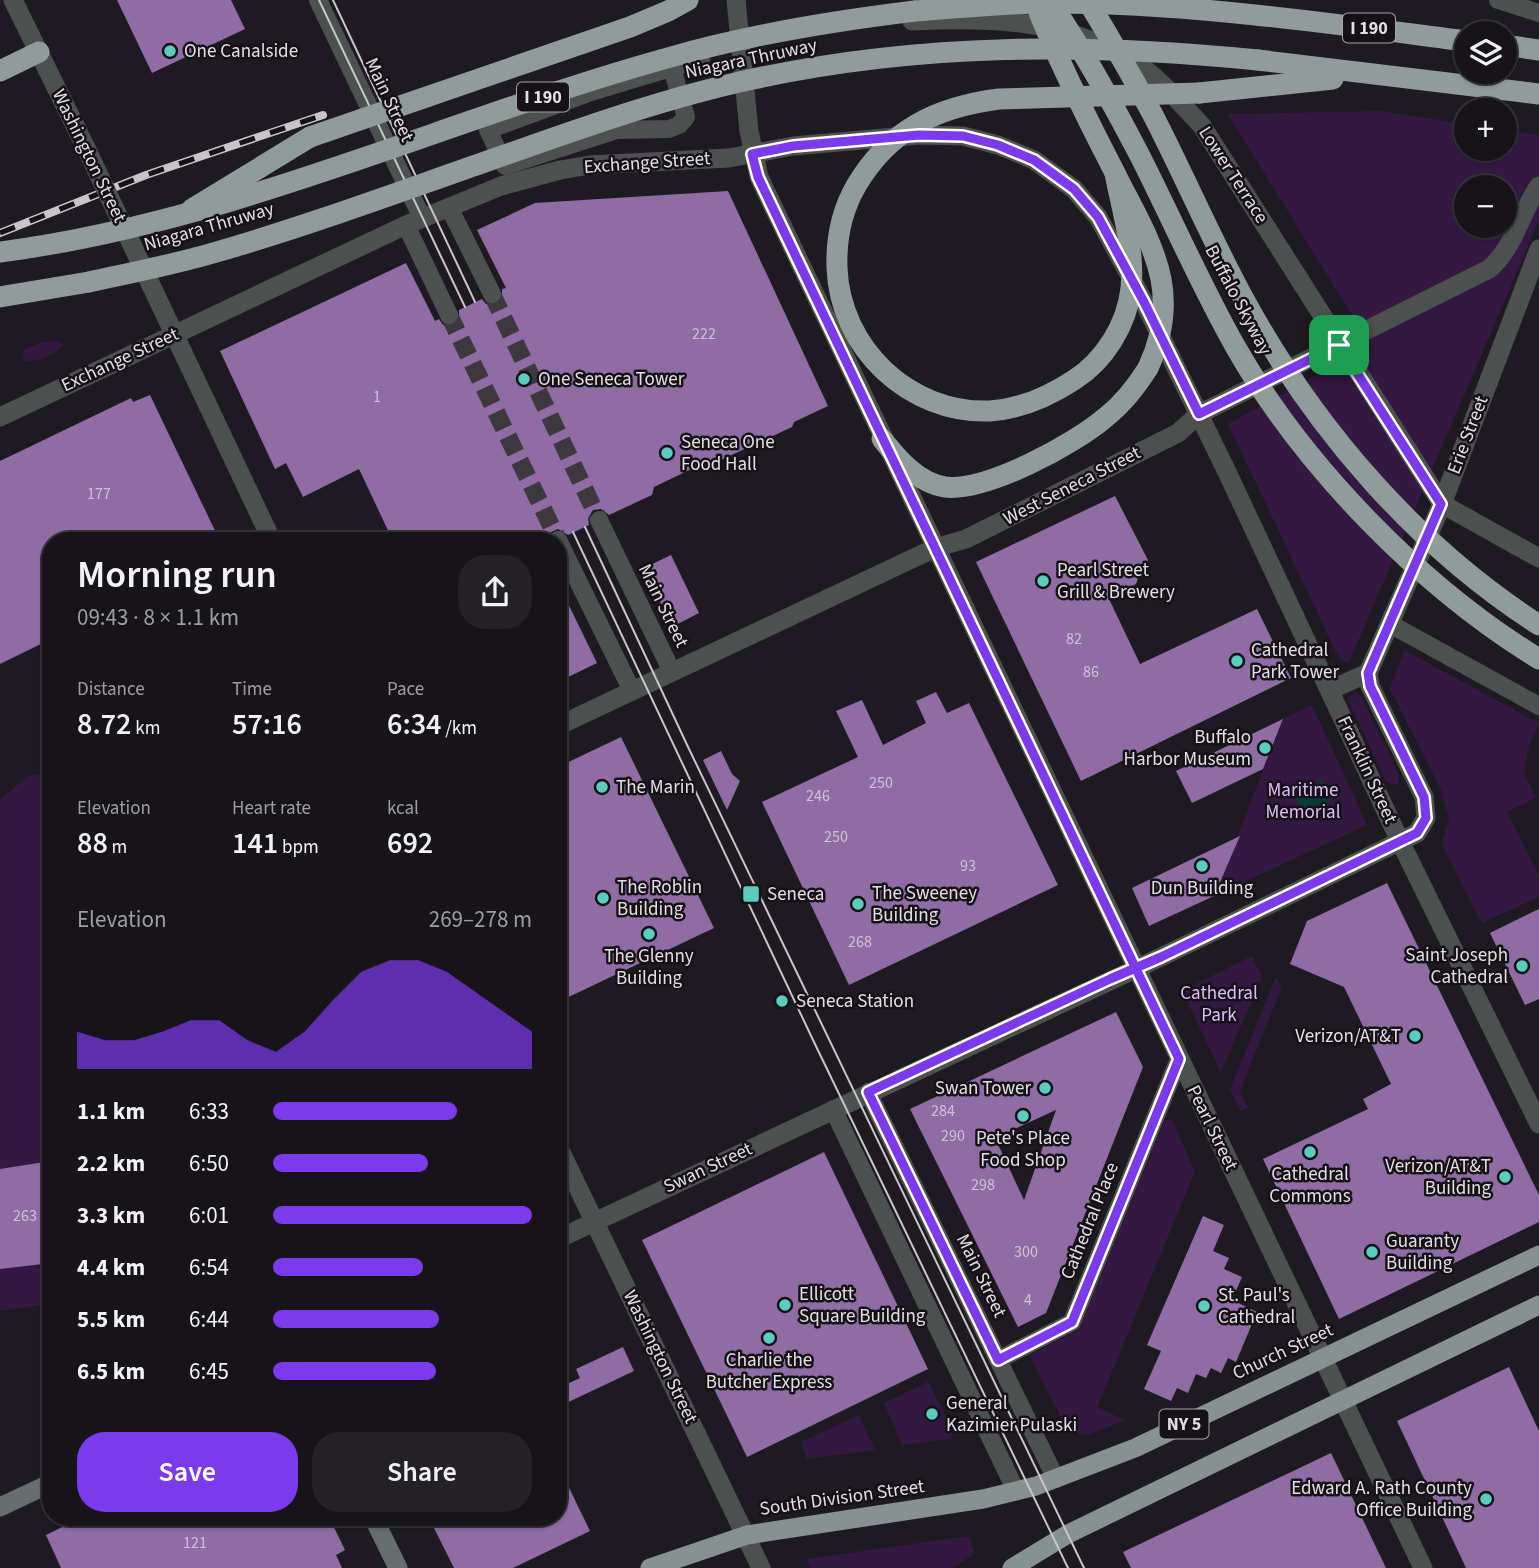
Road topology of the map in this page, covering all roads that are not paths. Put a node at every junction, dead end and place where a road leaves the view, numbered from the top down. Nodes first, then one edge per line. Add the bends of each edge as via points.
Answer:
1 (13, 0) edge
2 (318, 0) edge
3 (331, 0) edge
4 (688, 0) edge
5 (736, 0) edge
6 (1034, 0) edge
7 (1049, 0) edge
8 (1087, 0) edge
9 (1497, 0) edge
10 (1539, 13) edge
11 (1454, 39) edge
12 (741, 47) junction
13 (1517, 47) edge
14 (1539, 50) edge
15 (39, 52) junction
16 (672, 68) junction
17 (0, 71) edge
18 (1370, 75) junction
19 (1539, 94) edge
20 (752, 154) junction
21 (1115, 173) junction
22 (1539, 186) edge
23 (180, 216) junction
24 (427, 216) junction
25 (1539, 250) edge
26 (0, 252) edge
27 (492, 294) tunnel mouth
28 (0, 297) edge
29 (449, 314) tunnel mouth
30 (173, 334) junction
31 (1339, 345) junction
32 (1199, 414) junction
33 (0, 417) edge
34 (882, 439) junction
35 (1441, 504) junction
36 (599, 520) tunnel mouth
37 (268, 532) edge
38 (935, 548) junction
39 (567, 557) edge
40 (1539, 558) edge
41 (1390, 624) junction
42 (1539, 625) edge
43 (1539, 659) edge
44 (672, 672) junction
45 (1368, 673) junction
46 (638, 688) junction
47 (1330, 690) junction
48 (1539, 706) edge
49 (567, 722) edge
50 (1400, 841) junction
51 (1136, 968) junction
52 (1179, 1059) junction
53 (863, 1095) junction
54 (833, 1109) junction
55 (1539, 1124) edge
56 (567, 1165) edge
57 (594, 1222) junction
58 (567, 1235) edge
59 (1539, 1255) edge
60 (1539, 1305) edge
61 (1322, 1359) junction
62 (998, 1360) junction
63 (1342, 1401) junction
64 (1050, 1481) junction
65 (42, 1487) edge
66 (1016, 1491) junction
67 (0, 1507) edge
68 (377, 1526) edge
69 (747, 1535) junction
70 (398, 1568) edge
71 (650, 1568) edge
72 (761, 1568) edge
73 (1012, 1568) edge
74 (1423, 1568) edge

1 - 15 street, Washington Street
2 - 24 street, Main Street
3 - 24 street, Main Street
4 - 23 highway, bridge via 630,27 310,137
5 - 12 street, Pearl Street
6 - 21 highway, bridge
7 - 43 highway, Buffalo Skyway, bridge via 1126,130 1236,349 1282,417 1334,482 1394,545 1467,607
8 - 42 highway, Buffalo Skyway, bridge via 1153,116 1250,310 1309,403 1364,472 1419,528 1482,585
9 - 10 street
11 - 23 highway, Niagara Thruway / I 190, bridge via 1272,16 1042,3 837,21 671,56
12 - 16 street, Lower Terrace
12 - 20 street, Pearl Street
12 - 31 street, Lower Terrace via 887,23 972,18 1033,24 1077,35 1125,55 1153,75 1202,126
13 - 14 highway
15 - 17 highway
15 - 30 street, Washington Street, bridge
16 - 16 street, Lower Terrace via 589,93 488,130 505,166 617,130 669,129 686,117
18 - 19 highway, Niagara Thruway / I 190
18 - 21 highway, bridge via 1199,93 999,99 937,113 886,146 864,172 841,221 837,283 844,312 861,344 894,380 913,393 951,407 990,411 1026,405 1086,372 1112,340 1131,290 1131,253
18 - 28 highway, Niagara Thruway / I 190, bridge via 1158,51 1032,47 838,63 653,105 211,254
20 - 24 street, Exchange Street via 560,170 501,186
20 - 32 street, Exchange Street via 919,135 963,136 1034,160 1074,189 1098,217
20 - 34 street, Pearl Street via 758,177
21 - 34 highway, bridge via 1140,221 1161,281 1158,346 1130,396 1069,443 966,488 926,479 903,465
22 - 31 street, West Seneca Street via 1507,250 1489,269
23 - 26 highway, Niagara Thruway / I 190, bridge via 107,235
24 - 27 street, Main Street
24 - 29 street, Main Street
24 - 30 street, Exchange Street
25 - 35 street, Erie Street
30 - 33 street, Exchange Street
30 - 37 street, Washington Street
31 - 32 street, West Seneca Street
31 - 35 street, Lower Terrace
32 - 38 street, West Seneca Street via 1178,433 966,539
32 - 47 street, Franklin Street
34 - 38 street, Pearl Street
35 - 40 street, Lower Terrace
35 - 41 street, Erie Street
36 - 44 street, Main Street
38 - 44 street, West Seneca Street
38 - 51 street, Pearl Street
39 - 46 street
41 - 45 street, Erie Street
41 - 48 street
44 - 46 street, West Seneca Street
45 - 47 street
45 - 50 street via 1370,686 1424,797 1426,818 1417,833
46 - 49 street, West Seneca Street
47 - 50 street, Franklin Street
50 - 51 street, Swan Street
50 - 55 street, Franklin Street
51 - 52 street, Pearl Street
51 - 53 street, Swan Street
52 - 61 street, Pearl Street
52 - 62 street, Cathedral Place via 1072,1322
53 - 54 street, Swan Street
53 - 62 street, Main Street
54 - 57 street, Swan Street
54 - 66 street
56 - 57 street, Washington Street
57 - 58 street, Swan Street
57 - 69 street, Washington Street
59 - 61 highway, Church Street / NY 5
60 - 63 highway
61 - 63 street, Pearl Street
61 - 64 highway, Church Street / NY 5 via 1135,1448
62 - 64 street, Main Street
63 - 73 highway via 1068,1534
63 - 74 street, Pearl Street
64 - 66 highway, South Division Street / NY 5
65 - 67 main road
66 - 69 highway, South Division Street / NY 5
68 - 70 main road
69 - 71 highway, South Division Street / NY 5
69 - 72 street, Washington Street

